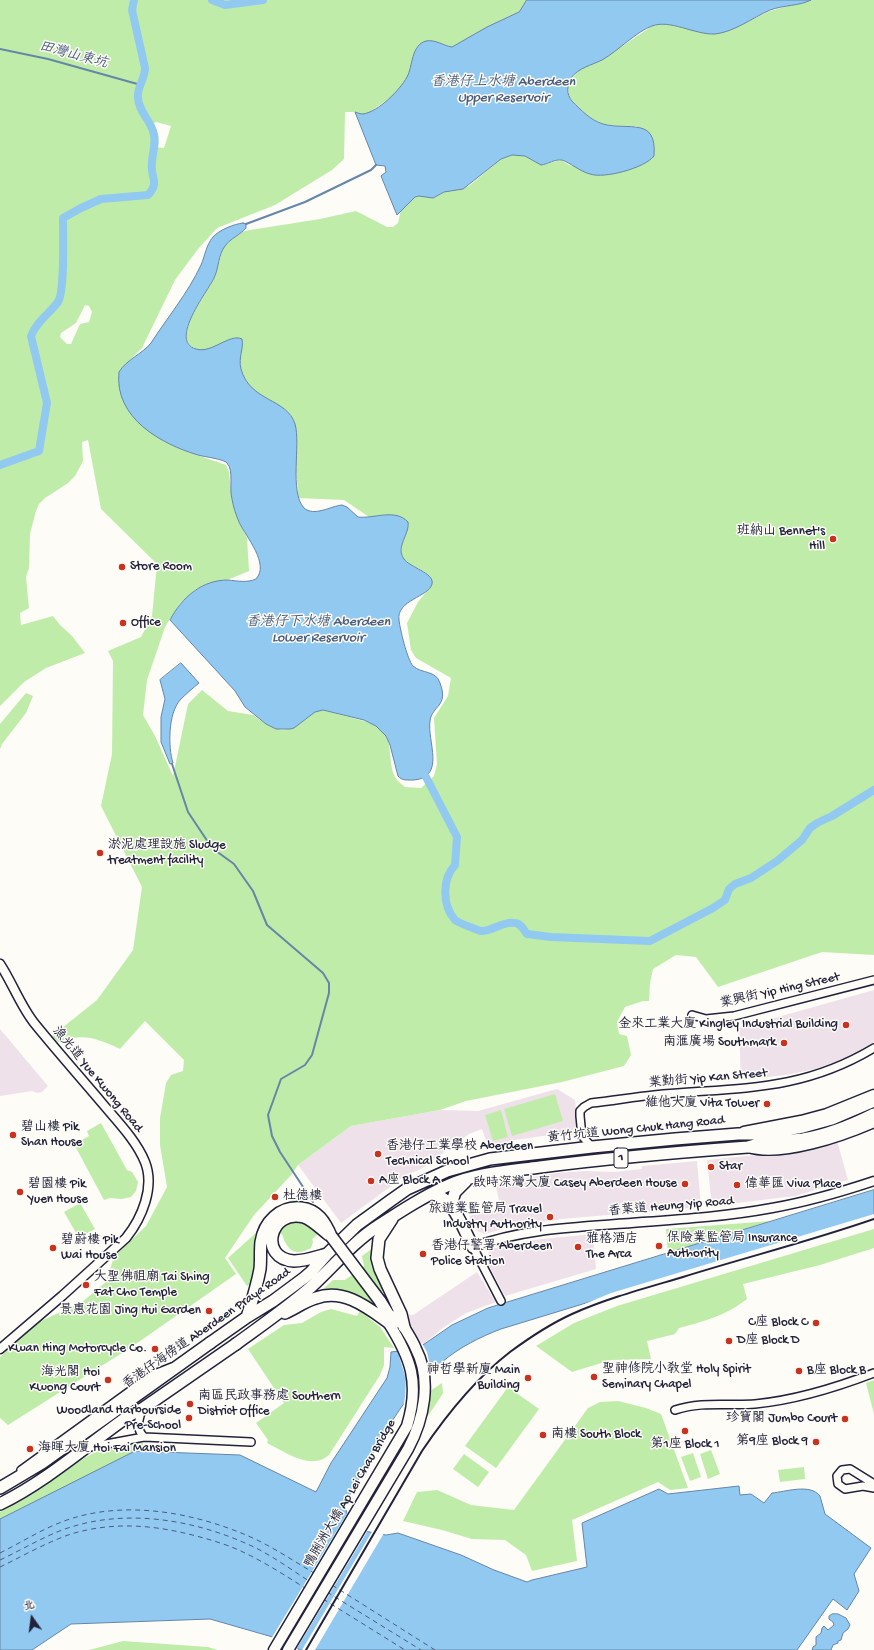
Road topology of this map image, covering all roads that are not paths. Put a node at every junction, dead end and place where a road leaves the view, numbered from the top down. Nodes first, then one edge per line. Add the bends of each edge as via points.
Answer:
1 (0, 964) edge
2 (874, 980) edge
3 (692, 1015) dead end
4 (874, 1048) edge
5 (874, 1096) edge
6 (874, 1101) edge
7 (874, 1114) edge
8 (839, 1122) junction
9 (874, 1122) edge
10 (738, 1134) junction
11 (592, 1147) junction
12 (748, 1147) junction
13 (468, 1179) junction
14 (873, 1182) edge
15 (431, 1194) junction
16 (451, 1205) junction
17 (393, 1217) junction
18 (267, 1236) junction
19 (473, 1247) junction
20 (327, 1254) junction
21 (340, 1258) joint
22 (501, 1301) dead end
23 (247, 1317) junction
24 (273, 1317) junction
25 (388, 1318) junction
26 (404, 1327) junction
27 (0, 1349) edge
28 (874, 1373) edge
29 (142, 1409) junction
30 (675, 1410) dead end
31 (144, 1437) junction
32 (251, 1442) dead end
33 (87, 1447) junction
34 (874, 1484) edge
35 (1, 1488) edge
36 (874, 1488) edge
37 (0, 1504) edge
38 (274, 1650) edge
39 (288, 1650) edge

1 - 27 street, 漁光道 Yue Kwong Road via 34,1023 133,1142 145,1162 148,1182 142,1211 126,1238
2 - 3 street, 業興街 Yip Hing Street via 734,1016 706,1018
4 - 11 street, 業勤街 Yip Kan Street via 816,1075 774,1085 591,1103 580,1111 580,1116 582,1136
5 - 10 main road, 黃竹坑道 Wong Chuk Hang Road via 827,1114
6 - 8 main road, 1
7 - 8 main road, 1
8 - 10 main road, 1 via 754,1135
8 - 12 main road, 1 via 804,1138 760,1143
9 - 12 main road, 黃竹坑道 Wong Chuk Hang Road via 800,1146 762,1151
10 - 11 main road, 黃竹坑道 Wong Chuk Hang Road / 1
11 - 20 main road, 黃竹坑道 Wong Chuk Hang Road / 1 via 490,1160 447,1171 407,1189 390,1200 357,1225
12 - 13 main road, 黃竹坑道 Wong Chuk Hang Road / 1 via 581,1161
13 - 15 main road, 黃竹坑道 Wong Chuk Hang Road / 1
13 - 16 main road via 456,1190
14 - 19 street, 香葉道 Heung Yip Road via 771,1209 533,1232 502,1237
15 - 16 main road via 439,1195
15 - 17 main road, 黃竹坑道 Wong Chuk Hang Road / 1
16 - 19 main road
17 - 21 main road, 黃竹坑道 Wong Chuk Hang Road / 1
17 - 26 main road via 379,1239 378,1263 401,1314
18 - 20 main road via 278,1255 288,1260 299,1261
18 - 23 main road via 256,1290
18 - 25 main road, bridge via 284,1219 304,1217 311,1220 331,1236 380,1301
19 - 22 street
20 - 23 main road, 香港仔海傍道 Aberdeen Praya Road / 1 via 304,1278 261,1310
21 - 24 main road, 香港仔海傍道 Aberdeen Praya Road / 1
23 - 35 main road, 香港仔海傍道 Aberdeen Praya Road / 1 via 42,1463
24 - 25 main road via 318,1297 336,1296 355,1300
24 - 29 main road, 香港仔海傍道 Aberdeen Praya Road / 1
25 - 26 main road
25 - 38 main road, 鴨脷洲大橋 Ap Lei Chau Bridge via 408,1359 412,1374 413,1397 407,1426
26 - 39 main road, 鴨脷洲大橋 Ap Lei Chau Bridge via 417,1350 424,1376 424,1398 419,1426 408,1449
28 - 30 street via 786,1400 753,1404 694,1405
29 - 31 street via 138,1425
29 - 33 main road, 香港仔海傍道 Aberdeen Praya Road
31 - 32 street
31 - 33 street
33 - 37 main road, 香港仔海傍道 Aberdeen Praya Road via 25,1491
34 - 36 street via 850,1469 842,1470 837,1476 838,1484 843,1488

